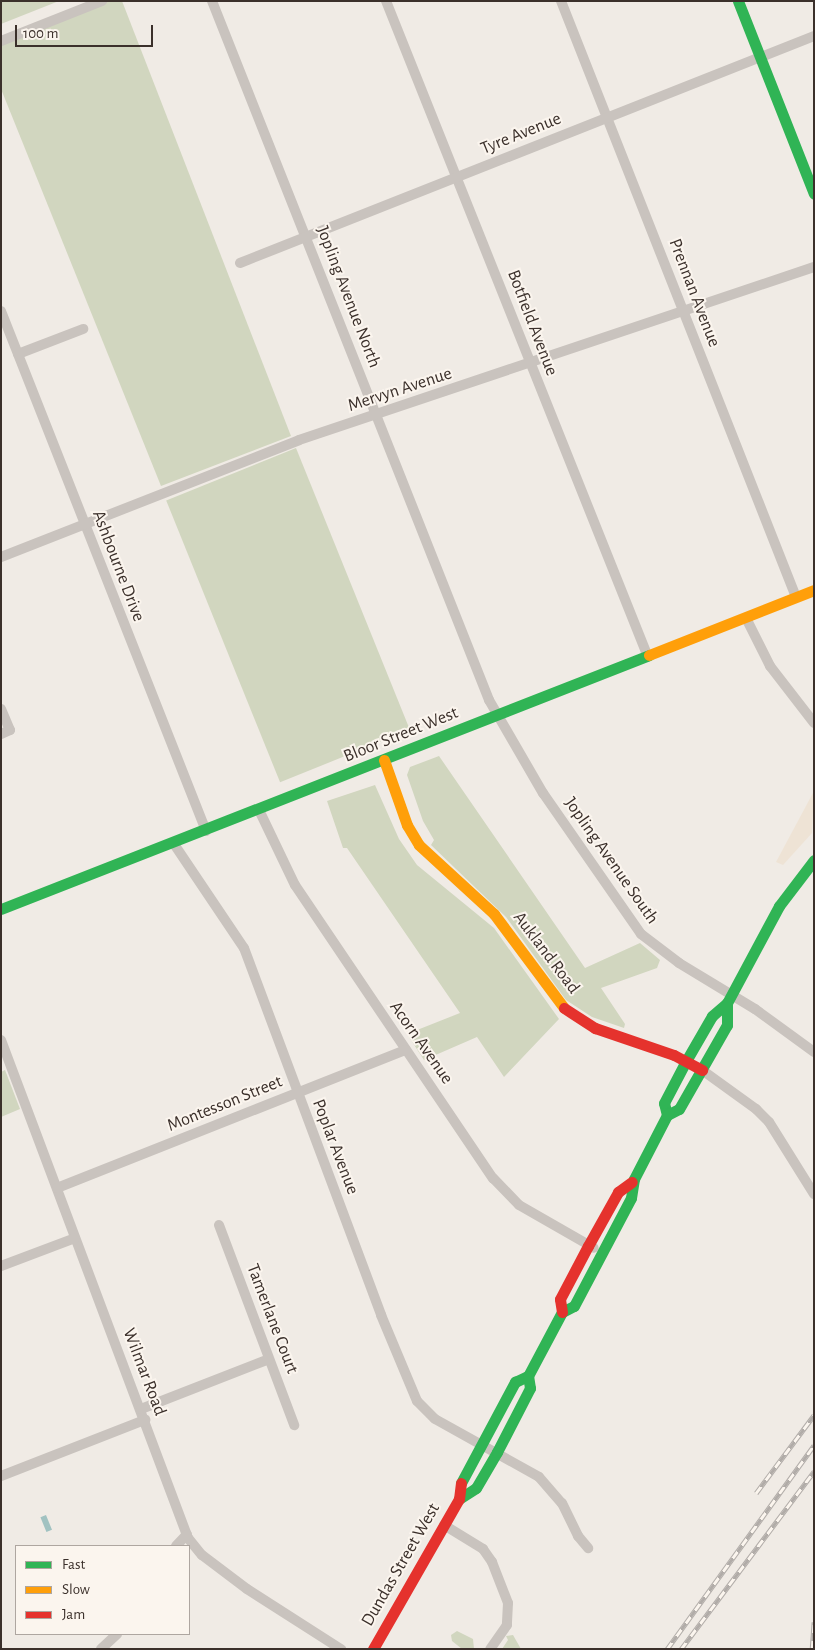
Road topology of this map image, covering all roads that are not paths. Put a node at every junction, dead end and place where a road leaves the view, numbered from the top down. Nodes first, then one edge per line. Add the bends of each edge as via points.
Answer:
1 (102, 1) edge
2 (212, 1) edge
3 (386, 1) edge
4 (561, 1) edge
5 (738, 1) edge
6 (814, 36) edge
7 (1, 41) edge
8 (760, 57) junction
9 (607, 117) junction
10 (458, 176) junction
11 (814, 194) edge
12 (306, 234) junction
13 (240, 263) dead end
14 (814, 267) edge
15 (1, 311) edge
16 (684, 312) junction
17 (83, 329) dead end
18 (18, 354) junction
19 (530, 364) junction
20 (376, 414) junction
21 (83, 524) junction
22 (1, 557) edge
23 (814, 590) edge
24 (796, 597) junction
25 (746, 618) junction
26 (648, 657) junction
27 (1, 709) edge
28 (498, 715) junction
29 (814, 723) edge
30 (1, 734) edge
31 (384, 760) junction
32 (259, 810) junction
33 (206, 831) junction
34 (174, 844) junction
35 (814, 860) edge
36 (1, 909) edge
37 (730, 999) junction
38 (1, 1040) edge
39 (406, 1050) junction
40 (814, 1052) edge
41 (686, 1061) junction
42 (702, 1070) junction
43 (296, 1093) junction
44 (667, 1115) junction
45 (632, 1182) junction
46 (57, 1188) junction
47 (814, 1194) edge
48 (219, 1225) dead end
49 (75, 1238) junction
50 (588, 1246) junction
51 (602, 1252) junction
52 (1, 1266) edge
53 (562, 1312) junction
54 (270, 1359) junction
55 (528, 1376) junction
56 (141, 1409) junction
57 (145, 1420) junction
58 (294, 1425) dead end
59 (481, 1444) junction
60 (497, 1452) junction
61 (1, 1476) edge
62 (459, 1499) junction
63 (444, 1525) junction
64 (187, 1534) junction
65 (177, 1545) edge
66 (588, 1548) dead end
67 (116, 1635) edge
68 (101, 1649) edge
69 (341, 1649) edge
70 (373, 1649) edge
71 (490, 1649) edge

1 - 7 street
2 - 12 street, Jopling Avenue North
3 - 10 street, Botfield Avenue
4 - 9 street, Prennan Avenue
5 - 8 main road
6 - 8 street, Tyre Avenue
8 - 9 street, Tyre Avenue
8 - 11 main road
9 - 10 street, Tyre Avenue
9 - 16 street, Prennan Avenue
10 - 12 street, Tyre Avenue
10 - 19 street, Botfield Avenue
12 - 13 street, Tyre Avenue
12 - 20 street, Jopling Avenue North
14 - 16 street, Mervyn Avenue
15 - 18 street, Ashbourne Drive
16 - 19 street, Mervyn Avenue
16 - 24 street, Prennan Avenue
17 - 18 street
18 - 21 street, Ashbourne Drive
19 - 20 street, Mervyn Avenue
19 - 26 street, Botfield Avenue
20 - 21 street, Mervyn Avenue
20 - 28 street, Jopling Avenue North via 486,694
21 - 22 street, Mervyn Avenue
21 - 33 street, Ashbourne Drive
23 - 24 main road, Bloor Street West
24 - 25 main road, Bloor Street West
25 - 26 main road, Bloor Street West
25 - 29 street via 770,666
26 - 28 main road, Bloor Street West
27 - 30 street via 10,730
28 - 31 main road, Bloor Street West
28 - 37 street, Jopling Avenue South via 543,793 641,934
31 - 32 main road, Bloor Street West
31 - 41 main road, Aukland Road via 407,825 419,845 494,914 563,1007 595,1028
32 - 33 main road, Bloor Street West
32 - 39 street, Acorn Avenue via 295,885
33 - 34 main road, Bloor Street West
34 - 36 main road, Bloor Street West
34 - 43 street, Poplar Avenue via 244,948
35 - 37 main road, Dundas Street West via 779,906
37 - 40 street, Jopling Avenue South
37 - 41 main road, Dundas Street West via 712,1016
37 - 42 main road, Dundas Street West via 727,1025
38 - 46 street, Wilmar Road
39 - 43 street, Montesson Street
39 - 50 street, Acorn Avenue via 509,1198
41 - 42 main road, Aukland Road
41 - 44 main road, Dundas Street West via 664,1103
42 - 44 main road, Dundas Street West via 679,1109
42 - 47 street, Aukland Road via 769,1122
43 - 46 street, Montesson Street
43 - 59 street, Poplar Avenue via 417,1401 435,1419
44 - 45 main road, Dundas Street West
45 - 50 main road, Dundas Street West via 618,1192
45 - 51 main road, Dundas Street West via 631,1198
46 - 49 street, Wilmar Road
48 - 54 street, Tamerlane Court
49 - 52 street
49 - 56 street, Wilmar Road
50 - 51 street, Acorn Avenue
50 - 53 main road, Dundas Street West via 560,1299
51 - 53 main road, Dundas Street West via 574,1306
53 - 55 main road, Dundas Street West
54 - 56 street
54 - 58 street, Tamerlane Court
55 - 59 main road, Dundas Street West via 515,1382
55 - 60 main road, Dundas Street West via 530,1388
56 - 57 street, Wilmar Road
57 - 61 street
57 - 64 street, Wilmar Road
59 - 60 street, Poplar Avenue
59 - 62 main road, Dundas Street West via 461,1480
60 - 62 main road, Dundas Street West via 476,1488
60 - 66 street, Poplar Avenue via 547,1483
62 - 63 main road, Dundas Street West
63 - 70 main road, Dundas Street West
63 - 71 street via 484,1549 508,1603 507,1625
64 - 65 street
64 - 69 street, Wilmar Road via 195,1549 206,1559
67 - 68 street

